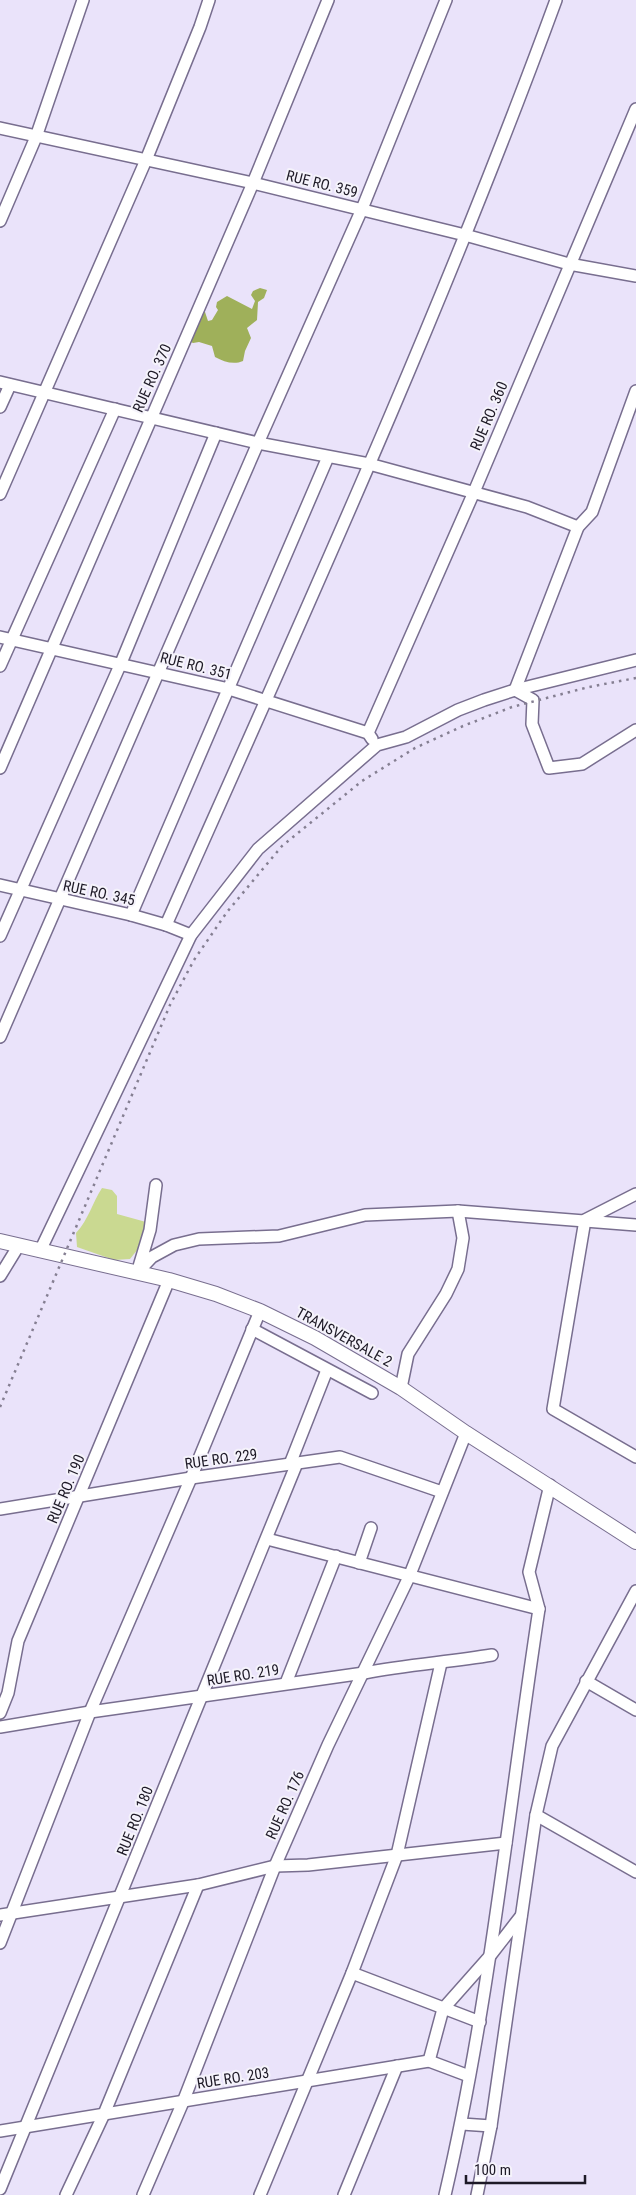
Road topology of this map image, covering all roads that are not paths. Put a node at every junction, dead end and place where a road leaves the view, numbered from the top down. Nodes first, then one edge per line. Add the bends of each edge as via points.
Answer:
1 (83, 0) edge
2 (209, 0) edge
3 (328, 0) edge
4 (446, 0) edge
5 (556, 0) edge
6 (636, 109) edge
7 (0, 128) edge
8 (36, 137) junction
9 (146, 160) junction
10 (253, 183) junction
11 (362, 209) junction
12 (0, 221) edge
13 (465, 235) junction
14 (569, 264) junction
15 (636, 276) edge
16 (5, 384) edge
17 (636, 391) edge
18 (44, 394) junction
19 (0, 407) edge
20 (115, 409) junction
21 (151, 418) junction
22 (216, 433) junction
23 (258, 443) junction
24 (328, 457) junction
25 (369, 464) junction
26 (474, 492) junction
27 (0, 494) edge
28 (578, 527) junction
29 (0, 637) edge
30 (12, 639) junction
31 (52, 647) junction
32 (636, 660) edge
33 (121, 663) junction
34 (0, 666) edge
35 (158, 672) junction
36 (230, 689) junction
37 (515, 690) junction
38 (266, 700) junction
39 (636, 730) edge
40 (368, 734) junction
41 (377, 745) junction
42 (0, 768) edge
43 (0, 885) edge
44 (20, 890) junction
45 (60, 900) junction
46 (131, 915) junction
47 (166, 925) junction
48 (191, 935) junction
49 (0, 936) edge
50 (0, 1037) edge
51 (156, 1185) dead end
52 (636, 1194) edge
53 (458, 1211) junction
54 (585, 1220) junction
55 (636, 1226) edge
56 (0, 1242) edge
57 (19, 1245) junction
58 (40, 1251) junction
59 (137, 1273) junction
60 (0, 1276) edge
61 (170, 1280) junction
62 (260, 1312) junction
63 (252, 1329) junction
64 (327, 1370) junction
65 (401, 1388) junction
66 (372, 1393) dead end
67 (466, 1433) junction
68 (636, 1456) edge
69 (294, 1464) junction
70 (191, 1478) junction
71 (550, 1485) junction
72 (442, 1492) junction
73 (79, 1497) junction
74 (0, 1509) edge
75 (371, 1528) dead end
76 (267, 1539) junction
77 (636, 1542) edge
78 (336, 1556) junction
79 (360, 1563) junction
80 (409, 1577) junction
81 (636, 1591) edge
82 (539, 1609) junction
83 (492, 1656) dead end
84 (441, 1663) junction
85 (364, 1673) junction
86 (586, 1681) junction
87 (286, 1683) junction
88 (202, 1696) junction
89 (636, 1710) edge
90 (90, 1712) junction
91 (0, 1713) edge
92 (0, 1727) edge
93 (536, 1815) junction
94 (506, 1843) junction
95 (397, 1855) junction
96 (275, 1866) junction
97 (636, 1872) edge
98 (198, 1885) junction
99 (120, 1897) junction
100 (12, 1913) junction
101 (522, 1914) junction
102 (0, 1915) edge
103 (0, 1943) edge
104 (490, 1956) junction
105 (352, 1973) junction
106 (443, 2009) junction
107 (480, 2022) junction
108 (429, 2061) junction
109 (397, 2066) junction
110 (469, 2076) junction
111 (307, 2082) junction
112 (183, 2102) junction
113 (104, 2114) junction
114 (462, 2124) junction
115 (492, 2126) junction
116 (26, 2127) junction
117 (0, 2131) edge
118 (0, 2190) edge
119 (66, 2195) edge
120 (143, 2195) edge
121 (260, 2195) edge
122 (344, 2195) edge
123 (445, 2195) edge
124 (477, 2195) edge

1 - 8 street
2 - 9 street
3 - 10 street, RUE RO. 370
4 - 11 street
5 - 13 street
6 - 14 street, RUE RO. 360
7 - 8 street, RUE RO. 359
8 - 9 street, RUE RO. 359
8 - 12 street
9 - 10 street, RUE RO. 359
9 - 18 street
10 - 11 street, RUE RO. 359
10 - 21 street, RUE RO. 370
11 - 13 street, RUE RO. 359
11 - 23 street
13 - 14 street, RUE RO. 359
13 - 25 street
14 - 15 street, RUE RO. 359
14 - 26 street, RUE RO. 360
16 - 18 street
16 - 19 street
17 - 28 street via 592,512
18 - 20 street
18 - 27 street
20 - 21 street
20 - 30 street
21 - 22 street
21 - 31 street, RUE RO. 370
22 - 23 street
22 - 33 street
23 - 24 street
23 - 35 street
24 - 25 street
24 - 36 street
25 - 26 street
25 - 38 street
26 - 28 street via 527,507
26 - 40 street, RUE RO. 360
28 - 37 street
29 - 30 street, RUE RO. 351
30 - 31 street, RUE RO. 351
30 - 34 street
31 - 33 street, RUE RO. 351
31 - 42 street, RUE RO. 370
32 - 37 street
33 - 35 street, RUE RO. 351
33 - 44 street
35 - 36 street, RUE RO. 351
35 - 45 street
36 - 38 street, RUE RO. 351
36 - 46 street
37 - 39 street via 533,700 532,724 549,768 582,764
37 - 41 street via 458,710 406,737
38 - 40 street, RUE RO. 351
38 - 47 street
40 - 41 street
41 - 48 street via 258,849
43 - 44 street, RUE RO. 345
44 - 45 street, RUE RO. 345
44 - 49 street
45 - 46 street, RUE RO. 345
45 - 50 street
46 - 47 street, RUE RO. 345
47 - 48 street, RUE RO. 345
48 - 58 street
51 - 59 street via 150,1230
52 - 54 street
53 - 54 street
53 - 59 street via 365,1215 280,1236 200,1239 174,1245 152,1257
53 - 65 street via 463,1238 458,1269 408,1354
54 - 55 street
54 - 68 street via 554,1409
56 - 57 main road, TRANSVERSALE 2
57 - 58 main road, TRANSVERSALE 2
57 - 60 street
58 - 59 main road, TRANSVERSALE 2
59 - 61 main road, TRANSVERSALE 2
61 - 62 main road, TRANSVERSALE 2
61 - 73 street, RUE RO. 190
62 - 63 street
62 - 65 main road, TRANSVERSALE 2 via 314,1338
63 - 64 street
63 - 70 street
64 - 66 street
64 - 69 street, RUE RO. 180
65 - 67 main road, TRANSVERSALE 2
67 - 71 main road, TRANSVERSALE 2
67 - 72 street, RUE RO. 176
69 - 70 street, RUE RO. 229
69 - 72 street, RUE RO. 229 via 340,1457
69 - 76 street, RUE RO. 180
70 - 73 street, RUE RO. 229
70 - 90 street
71 - 77 main road, TRANSVERSALE 2
71 - 82 street via 529,1572
72 - 80 street, RUE RO. 176
73 - 74 street, RUE RO. 229
73 - 91 street, RUE RO. 190 via 18,1641 8,1693
75 - 79 street
76 - 78 street
76 - 88 street, RUE RO. 180
78 - 79 street
78 - 87 street
79 - 80 street
80 - 82 street
80 - 85 street, RUE RO. 176
81 - 86 street
82 - 94 street
83 - 84 street, RUE RO. 219
84 - 85 street, RUE RO. 219
84 - 95 street
85 - 87 street, RUE RO. 219
85 - 96 street, RUE RO. 176 via 328,1745
86 - 89 street
86 - 93 street via 552,1746
87 - 88 street, RUE RO. 219
88 - 90 street, RUE RO. 219
88 - 99 street, RUE RO. 180
90 - 92 street, RUE RO. 219
90 - 100 street
93 - 97 street
93 - 101 street
94 - 95 street
94 - 104 street
95 - 96 street
95 - 105 street
96 - 98 street
96 - 112 street, RUE RO. 176
98 - 99 street
98 - 113 street
99 - 100 street
99 - 116 street, RUE RO. 180
100 - 102 street
100 - 103 street
101 - 104 street
101 - 115 street
104 - 106 street
104 - 107 street
105 - 106 street
105 - 111 street
106 - 107 street
106 - 108 street
107 - 110 street
108 - 109 street, RUE RO. 203
108 - 110 street, RUE RO. 203
109 - 111 street, RUE RO. 203
109 - 122 street
110 - 114 street
111 - 112 street, RUE RO. 203
111 - 121 street
112 - 113 street, RUE RO. 203
112 - 120 street, RUE RO. 176
113 - 116 street, RUE RO. 203
113 - 119 street
114 - 115 street
114 - 123 street
115 - 124 street
116 - 117 street, RUE RO. 203
116 - 118 street, RUE RO. 180

